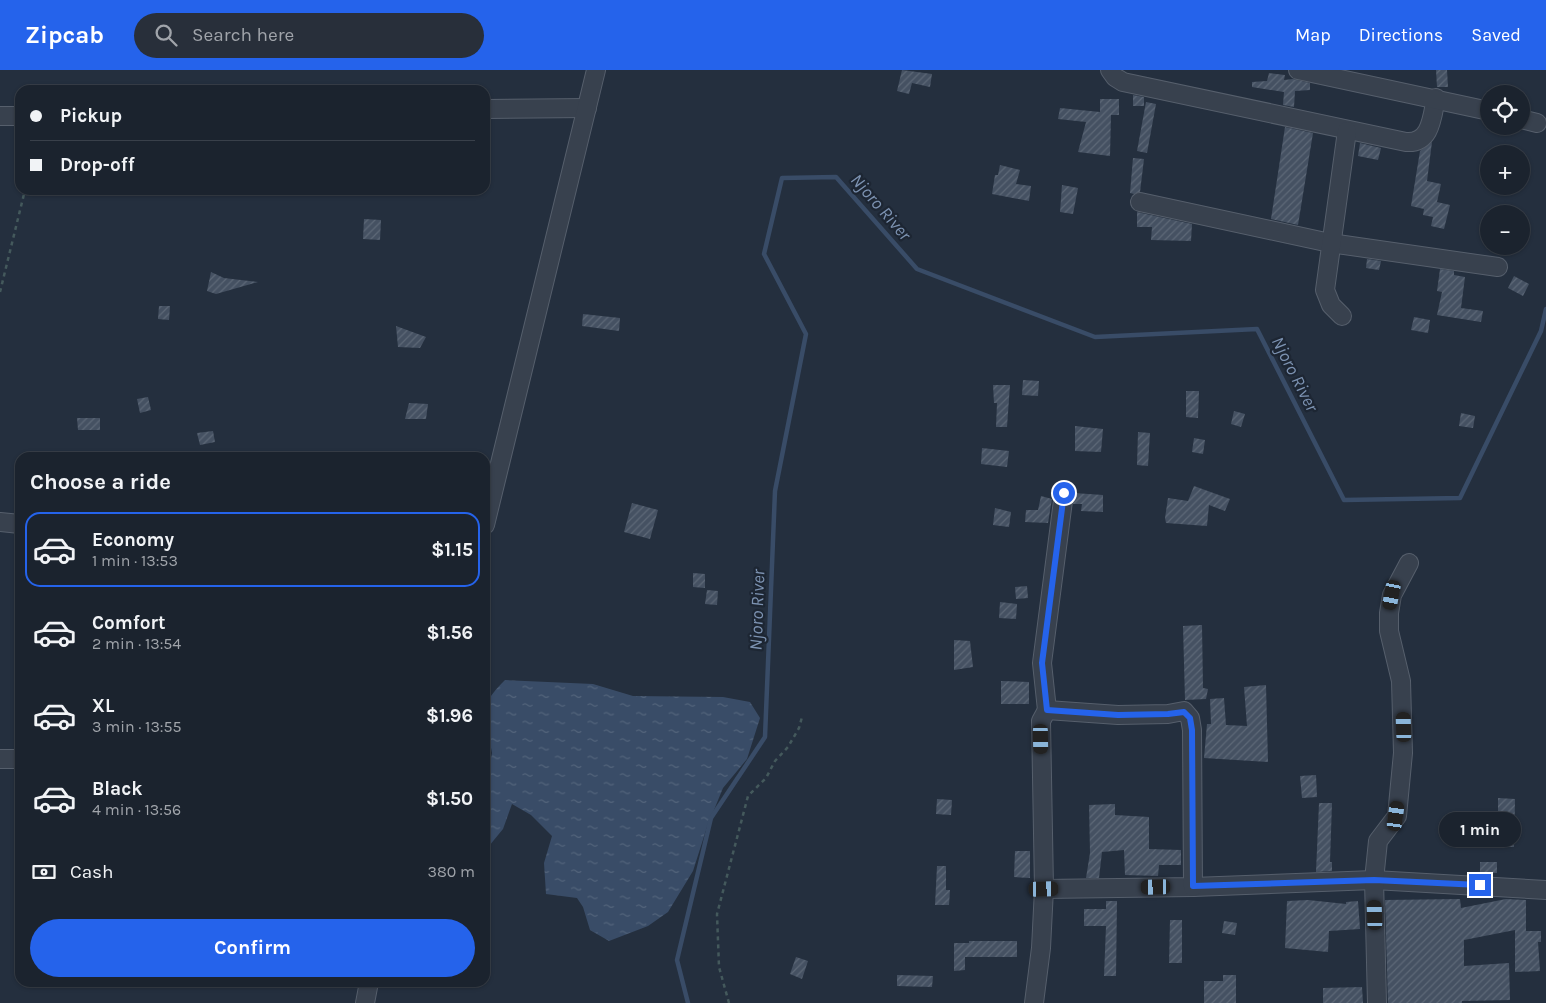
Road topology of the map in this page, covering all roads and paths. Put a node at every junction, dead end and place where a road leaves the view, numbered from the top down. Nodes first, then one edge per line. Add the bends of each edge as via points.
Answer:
1 (596, 70) edge
2 (1110, 70) edge
3 (1298, 70) edge
4 (1436, 98) junction
5 (587, 108) junction
6 (490, 109) edge
7 (1480, 109) edge
8 (0, 116) edge
9 (15, 116) edge
10 (1347, 131) junction
11 (24, 195) edge
12 (1140, 202) dead end
13 (1330, 243) junction
14 (1498, 267) dead end
15 (0, 292) edge
16 (1342, 316) dead end
17 (1064, 493) dead end
18 (490, 505) edge
19 (0, 522) edge
20 (15, 524) edge
21 (1409, 563) dead end
22 (1047, 710) junction
23 (802, 717) dead end
24 (0, 759) edge
25 (15, 759) edge
26 (1374, 880) junction
27 (1193, 886) junction
28 (1044, 889) junction
29 (1546, 890) edge
30 (368, 987) edge
31 (365, 1003) edge
32 (729, 1003) edge
33 (1034, 1003) edge
34 (1377, 1003) edge

1 - 5 street
2 - 10 street via 1122,82
3 - 4 street
4 - 7 street
4 - 10 street via 1429,129 1418,142
5 - 6 street
5 - 18 street
8 - 9 street
10 - 13 street
11 - 15 path
12 - 13 street
13 - 14 street
13 - 16 street via 1325,290 1331,305
17 - 22 street via 1042,663
19 - 20 street
21 - 26 street via 1392,595 1389,614 1389,631 1401,681 1401,784 1396,816 1378,842
22 - 27 street via 1118,715 1188,714 1192,730
22 - 28 street via 1040,720
23 - 32 path via 788,747 766,778 748,796 717,914 718,967
24 - 25 street
26 - 27 street
26 - 29 street
26 - 34 street
27 - 28 street
28 - 33 street via 1042,948
30 - 31 street

